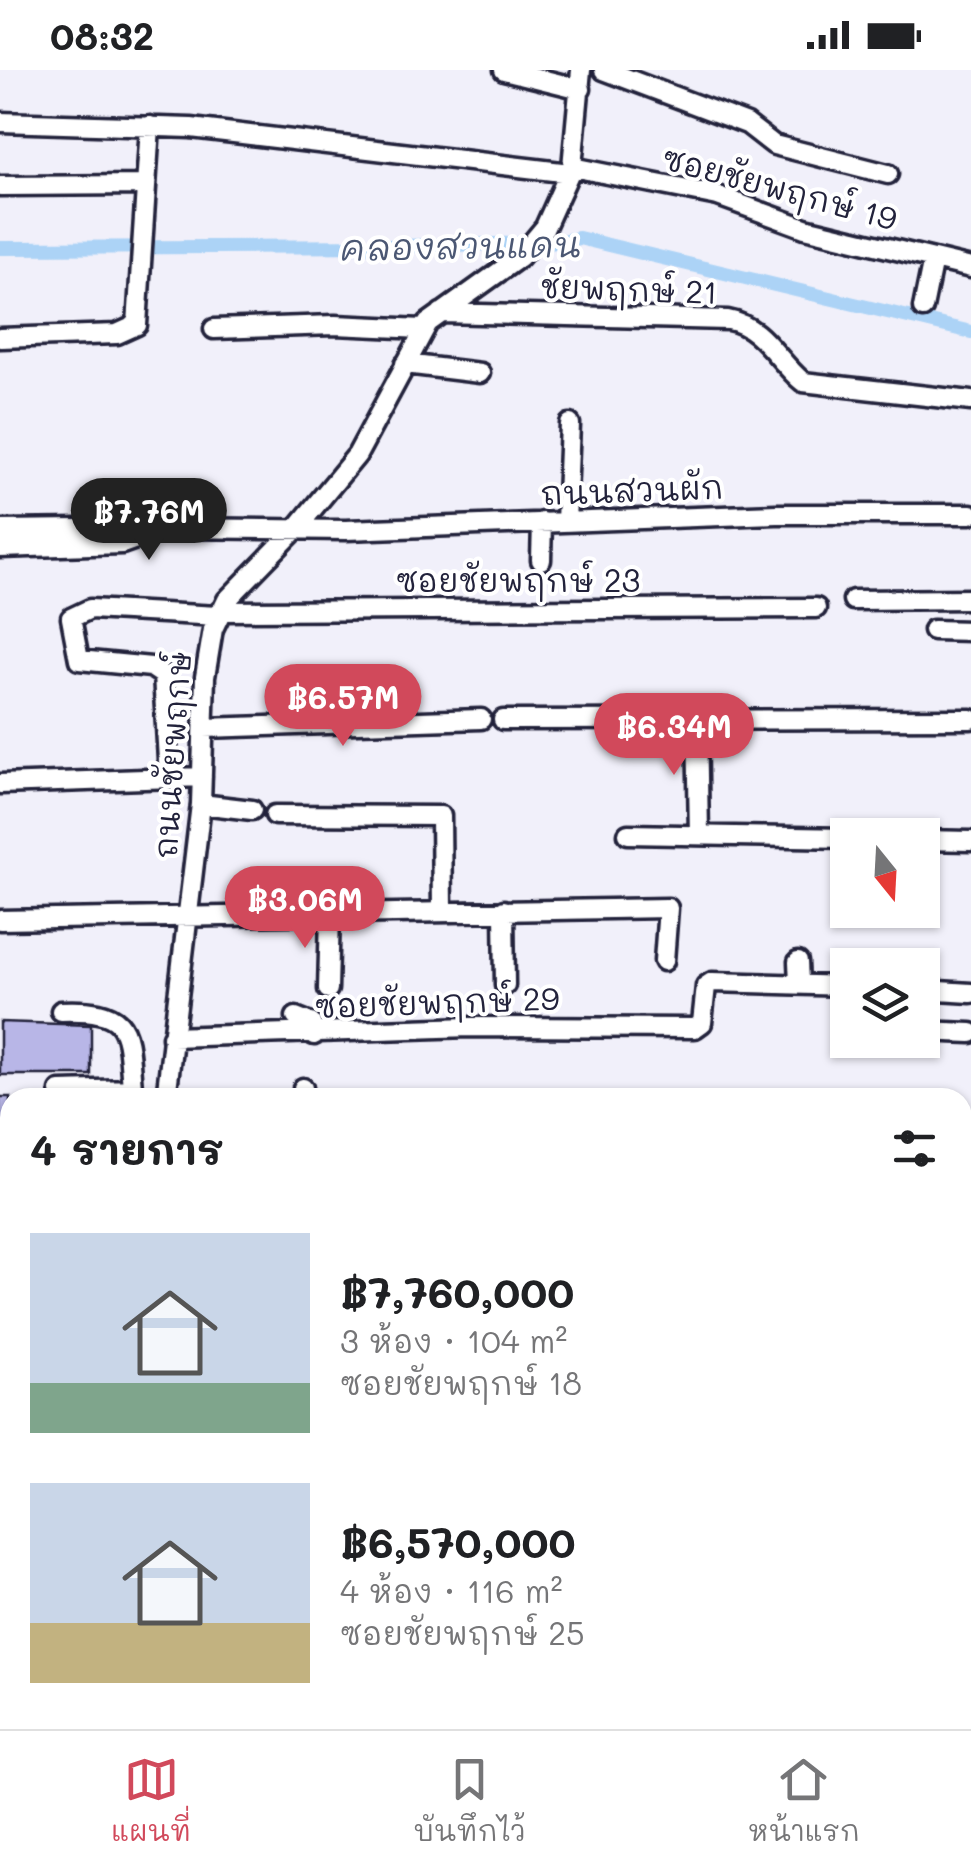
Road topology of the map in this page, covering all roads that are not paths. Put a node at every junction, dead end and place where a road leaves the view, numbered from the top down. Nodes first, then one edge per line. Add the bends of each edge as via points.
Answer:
1 (504, 70) edge
2 (604, 70) edge
3 (581, 80) edge
4 (0, 122) edge
5 (150, 126) junction
6 (571, 170) junction
7 (888, 174) dead end
8 (146, 184) junction
9 (0, 186) edge
10 (934, 258) junction
11 (971, 268) edge
12 (923, 308) dead end
13 (440, 314) junction
14 (214, 329) dead end
15 (424, 329) junction
16 (0, 338) edge
17 (405, 364) junction
18 (480, 373) dead end
19 (971, 400) edge
20 (570, 424) dead end
21 (971, 514) edge
22 (542, 522) junction
23 (566, 522) junction
24 (167, 528) junction
25 (296, 529) junction
26 (0, 530) edge
27 (0, 548) edge
28 (541, 560) dead end
29 (971, 599) edge
30 (853, 600) dead end
31 (816, 608) dead end
32 (219, 613) junction
33 (933, 630) dead end
34 (971, 631) edge
35 (971, 718) edge
36 (481, 719) dead end
37 (504, 720) dead end
38 (697, 721) junction
39 (204, 728) junction
40 (202, 777) junction
41 (168, 778) junction
42 (0, 784) edge
43 (201, 804) junction
44 (252, 810) dead end
45 (275, 815) dead end
46 (628, 834) dead end
47 (699, 835) junction
48 (830, 838) edge
49 (940, 840) edge
50 (971, 841) edge
51 (442, 910) junction
52 (504, 910) junction
53 (330, 914) junction
54 (186, 916) junction
55 (0, 920) edge
56 (664, 960) dead end
57 (798, 962) dead end
58 (799, 984) junction
59 (505, 985) dead end
60 (830, 985) edge
61 (328, 989) dead end
62 (940, 991) edge
63 (971, 993) edge
64 (61, 1011) dead end
65 (296, 1017) dead end
66 (940, 1031) edge
67 (971, 1032) edge
68 (314, 1034) junction
69 (172, 1037) junction
70 (131, 1088) edge
71 (167, 1088) edge

1 - 3 street
2 - 7 street via 747,124 774,145
3 - 6 street, ถนนชัยพฤกษ์
4 - 5 street, ซอยชัยพฤกษ์ 19
5 - 6 street, ซอยชัยพฤกษ์ 19
5 - 8 street
6 - 10 street, ซอยชัยพฤกษ์ 19 via 718,196 804,228
6 - 13 street, ถนนชัยพฤกษ์ via 545,227 520,256
8 - 9 street
8 - 16 street via 141,316 130,331
10 - 11 street, ซอยชัยพฤกษ์ 19
10 - 12 street
13 - 15 street, ถนนชัยพฤกษ์
13 - 19 street, ชัยพฤกษ์ 21 via 736,321 803,382
14 - 15 street
15 - 17 street, ถนนชัยพฤกษ์
17 - 18 street
17 - 25 street, ถนนชัยพฤกษ์ via 357,455
20 - 23 street
21 - 23 street, ถนนสวนผัก
22 - 23 street, ถนนสวนผัก
22 - 25 street, ถนนสวนผัก
22 - 28 street
24 - 25 street, ถนนสวนผัก
24 - 26 street, ถนนสวนผัก
24 - 27 street via 122,544
25 - 32 street, ถนนชัยพฤกษ์
29 - 30 street
31 - 32 street, ซอยชัยพฤกษ์ 23
32 - 39 street, ถนนชัยพฤกษ์ via 208,646
32 - 41 street, ซอยชัยพฤกษ์ 23 via 90,609 71,618 79,660 152,667 164,675
33 - 34 street
35 - 38 street
36 - 39 street
37 - 38 street
38 - 47 street
39 - 40 street, ถนนชัยพฤกษ์
40 - 41 street
40 - 43 street, ถนนชัยพฤกษ์
41 - 42 street
43 - 44 street
43 - 54 street, ถนนชัยพฤกษ์
45 - 51 street via 441,816
46 - 47 street
47 - 48 street
49 - 50 street
51 - 52 street
51 - 53 street
52 - 56 street via 668,908
52 - 59 street
53 - 54 street
53 - 61 street
54 - 55 street
54 - 69 street, ถนนชัยพฤกษ์
57 - 58 street
58 - 60 street
58 - 68 street, ซอยชัยพฤกษ์ 29 via 712,982 695,1028
62 - 63 street
64 - 70 street via 112,1015 126,1037
65 - 68 street via 311,1024
66 - 67 street
68 - 69 street, ซอยชัยพฤกษ์ 29
69 - 71 street, ถนนชัยพฤกษ์

